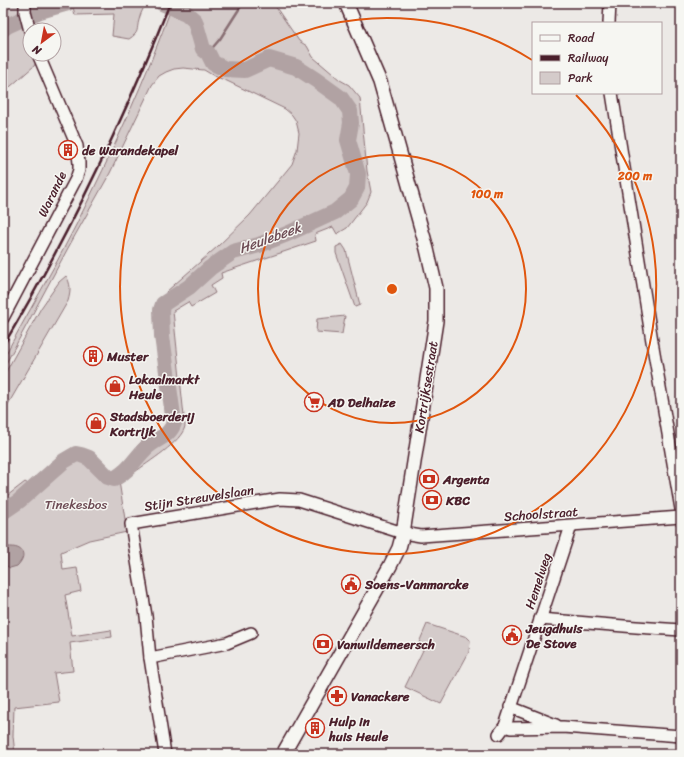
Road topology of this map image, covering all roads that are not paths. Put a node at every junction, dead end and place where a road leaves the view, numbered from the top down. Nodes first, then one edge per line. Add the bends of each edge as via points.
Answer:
1 (346, 3) edge
2 (610, 3) edge
3 (609, 22) edge
4 (41, 62) edge
5 (612, 94) edge
6 (3, 318) edge
7 (681, 509) edge
8 (681, 517) edge
9 (571, 526) junction
10 (402, 533) junction
11 (540, 619) junction
12 (681, 630) edge
13 (252, 633) dead end
14 (150, 658) junction
15 (510, 707) junction
16 (562, 727) junction
17 (681, 736) edge
18 (165, 754) edge
19 (284, 754) edge

1 - 10 street, Kortrijksestraat via 380,82 436,288 436,321
2 - 3 street
4 - 6 street, Warande via 77,146 78,170
5 - 7 street
8 - 9 street, Schoolstraat
9 - 10 street, Schoolstraat via 421,536
9 - 11 street, Hemelweg
10 - 14 street, Stijn Streuvelslaan via 299,500 280,500 131,524
10 - 19 street, Kortrijksestraat via 399,548 390,566
11 - 12 street
11 - 15 street, Hemelweg
13 - 14 street via 227,643
14 - 18 street, Stijn Streuvelslaan
15 - 16 street
15 - 16 street, Hemelweg via 502,730
16 - 17 street

